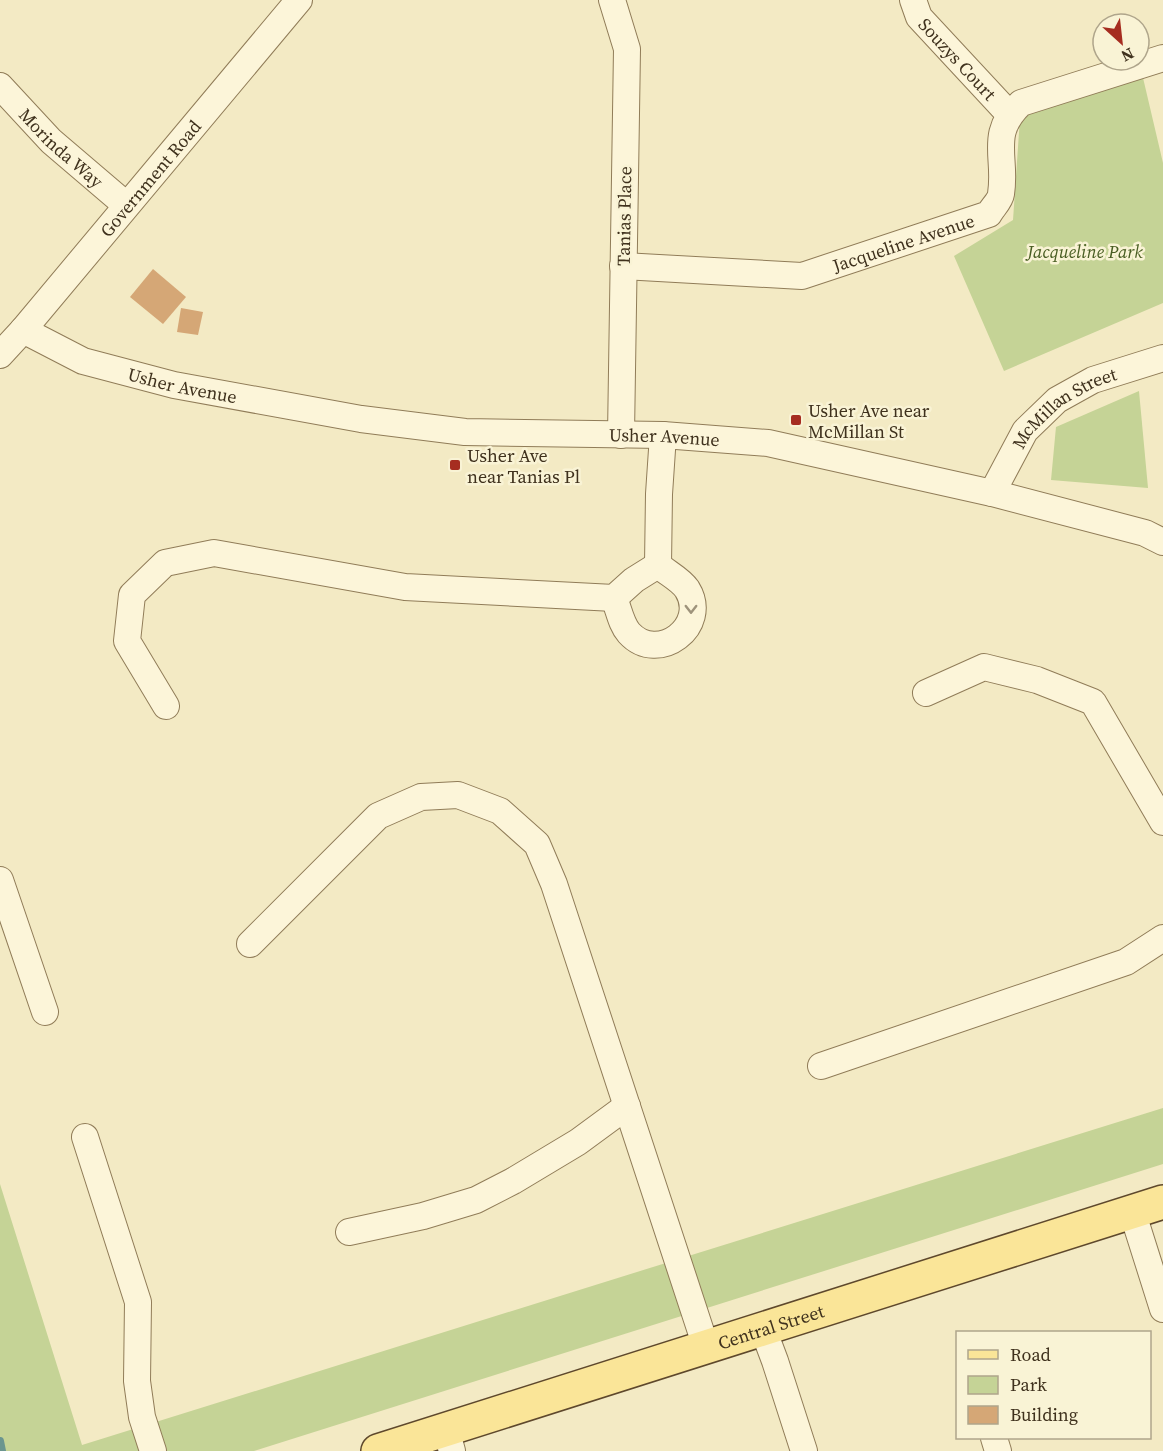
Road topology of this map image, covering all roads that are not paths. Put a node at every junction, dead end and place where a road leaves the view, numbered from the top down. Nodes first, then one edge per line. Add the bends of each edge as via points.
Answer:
1 (299, 0) edge
2 (612, 0) edge
3 (913, 0) edge
4 (1163, 58) edge
5 (0, 86) edge
6 (1009, 114) junction
7 (126, 205) junction
8 (623, 266) junction
9 (23, 330) junction
10 (0, 355) edge
11 (1163, 358) edge
12 (621, 435) junction
13 (663, 435) junction
14 (992, 493) junction
15 (1163, 542) edge
16 (658, 565) junction
17 (614, 598) junction
18 (926, 693) dead end
19 (166, 706) dead end
20 (1163, 820) edge
21 (0, 880) edge
22 (1163, 938) edge
23 (250, 945) dead end
24 (45, 1012) dead end
25 (821, 1066) dead end
26 (627, 1106) junction
27 (85, 1137) dead end
28 (1163, 1202) edge
29 (1132, 1211) junction
30 (349, 1232) dead end
31 (1163, 1309) edge
32 (763, 1329) junction
33 (706, 1347) junction
34 (449, 1440) edge
35 (153, 1451) edge
36 (378, 1451) edge
37 (804, 1451) edge

1 - 7 street, Government Road
2 - 8 street, Tanias Place via 627,49
3 - 6 street, Souzys Court via 919,17
4 - 6 street via 1021,103
5 - 7 street, Morinda Way via 51,141
6 - 8 street, Jacqueline Avenue via 1001,135 1001,196 988,214 802,276
7 - 9 street, Government Road
8 - 12 street, Tanias Place
9 - 10 street, Government Road
9 - 12 street, Usher Avenue via 83,362 174,385 361,419 465,432
11 - 14 street, McMillan Street via 1093,380 1057,400 1025,431
12 - 13 street, Usher Avenue
13 - 14 street, Usher Avenue via 768,443
13 - 16 street
14 - 15 street, Usher Avenue via 1145,533
16 - 17 street
16 -> 17 street via 681,582 692,600 690,622 678,638 658,645 637,640 623,624
17 - 19 street via 405,587 214,553 165,563 132,595 127,641
18 - 20 street via 984,667 1037,680 1093,702
21 - 24 street
22 - 25 street via 1126,962
23 - 26 street via 378,816 421,797 458,795 500,812 537,844 554,884
26 - 30 street via 578,1142 476,1200
26 - 33 street
27 - 35 street via 138,1302 137,1381 142,1417
28 - 29 main road, Central Street
29 - 31 street
29 - 32 main road, Central Street
32 - 33 main road, Central Street
32 - 37 street
33 - 34 main road, Central Street
34 - 36 main road, Central Street

